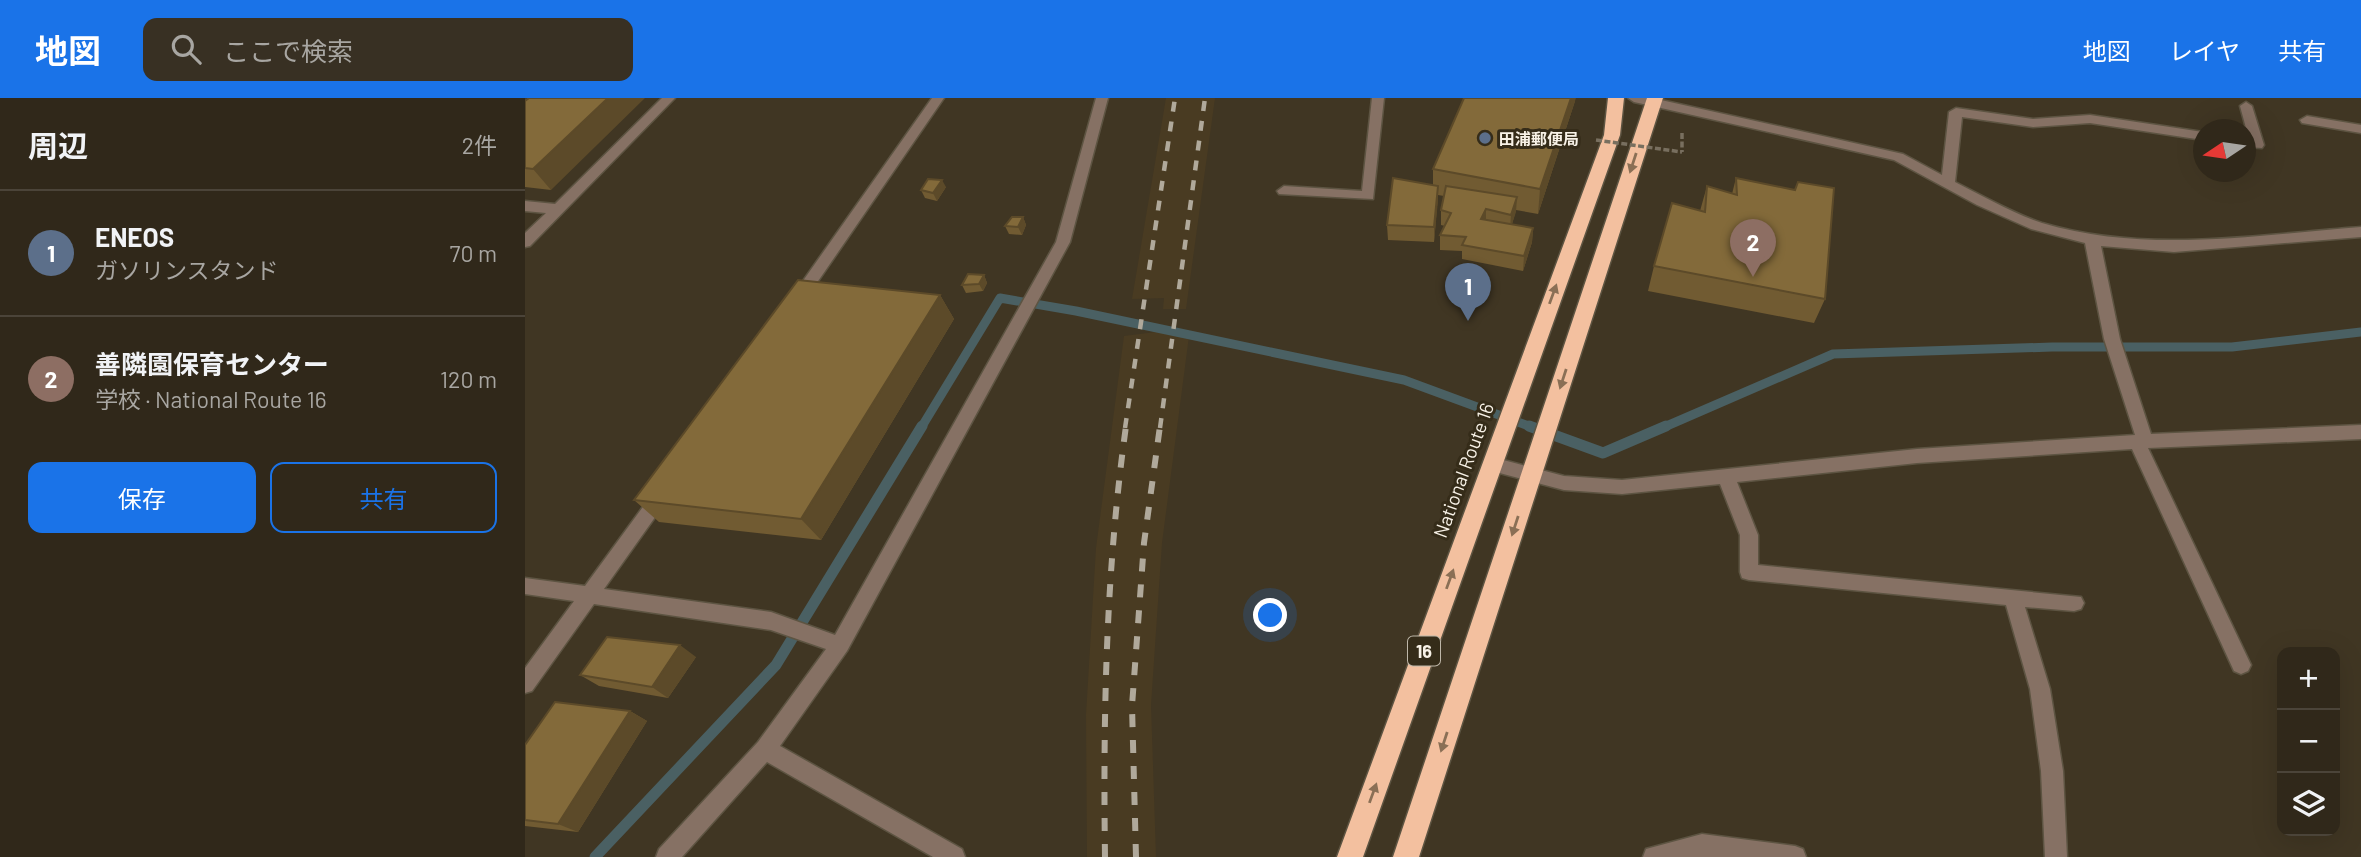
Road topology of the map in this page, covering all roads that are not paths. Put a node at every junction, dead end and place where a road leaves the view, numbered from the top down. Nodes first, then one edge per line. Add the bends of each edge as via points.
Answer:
1 (669, 98) edge
2 (939, 98) edge
3 (1101, 98) edge
4 (1378, 98) edge
5 (1616, 98) edge
6 (1634, 98) edge
7 (1654, 100) edge
8 (2246, 106) dead end
9 (2250, 119) edge
10 (2307, 120) dead end
11 (2361, 129) edge
12 (2193, 134) edge
13 (1948, 183) junction
14 (1284, 191) dead end
15 (525, 206) edge
16 (557, 209) junction
17 (2361, 232) edge
18 (2092, 240) junction
19 (525, 242) edge
20 (788, 313) edge
21 (2361, 432) edge
22 (2141, 441) junction
23 (1495, 455) junction
24 (1533, 468) junction
25 (1726, 476) junction
26 (670, 482) edge
27 (525, 586) edge
28 (591, 595) junction
29 (2013, 598) junction
30 (2074, 603) dead end
31 (840, 645) junction
32 (2241, 665) dead end
33 (525, 684) edge
34 (765, 748) junction
35 (1791, 856) edge
36 (667, 857) edge
37 (954, 857) edge
38 (1350, 857) edge
39 (1406, 857) edge
40 (1654, 857) edge
41 (2056, 857) edge

1 - 16 street
2 - 20 street
3 - 31 street via 1063,242
4 - 14 street via 1369,196
23 -> 5 highway, National Route 16 / 16 via 1612,135
6 - 7 street
7 - 13 street via 1898,157
7 -> 24 highway, 16
8 - 9 street
10 - 11 street
12 - 13 street via 2101,120 2033,123 1956,112
13 - 18 street via 2036,226
15 - 16 street
16 - 19 street
17 - 18 street via 2174,247
18 - 22 street via 2112,339
21 - 22 street
22 - 25 street via 1917,456
22 - 32 street
23 - 24 street
38 -> 23 highway, National Route 16 / 16
24 - 25 street via 1565,483 1622,486
24 -> 39 highway, 16
25 - 29 street via 1749,535 1749,572
26 - 28 street
27 - 28 street
28 - 31 street via 771,621
28 - 33 street
29 - 30 street
29 - 41 street via 2040,689 2052,771
31 - 34 street
34 - 36 street
34 - 37 street
35 - 40 street via 1702,845

